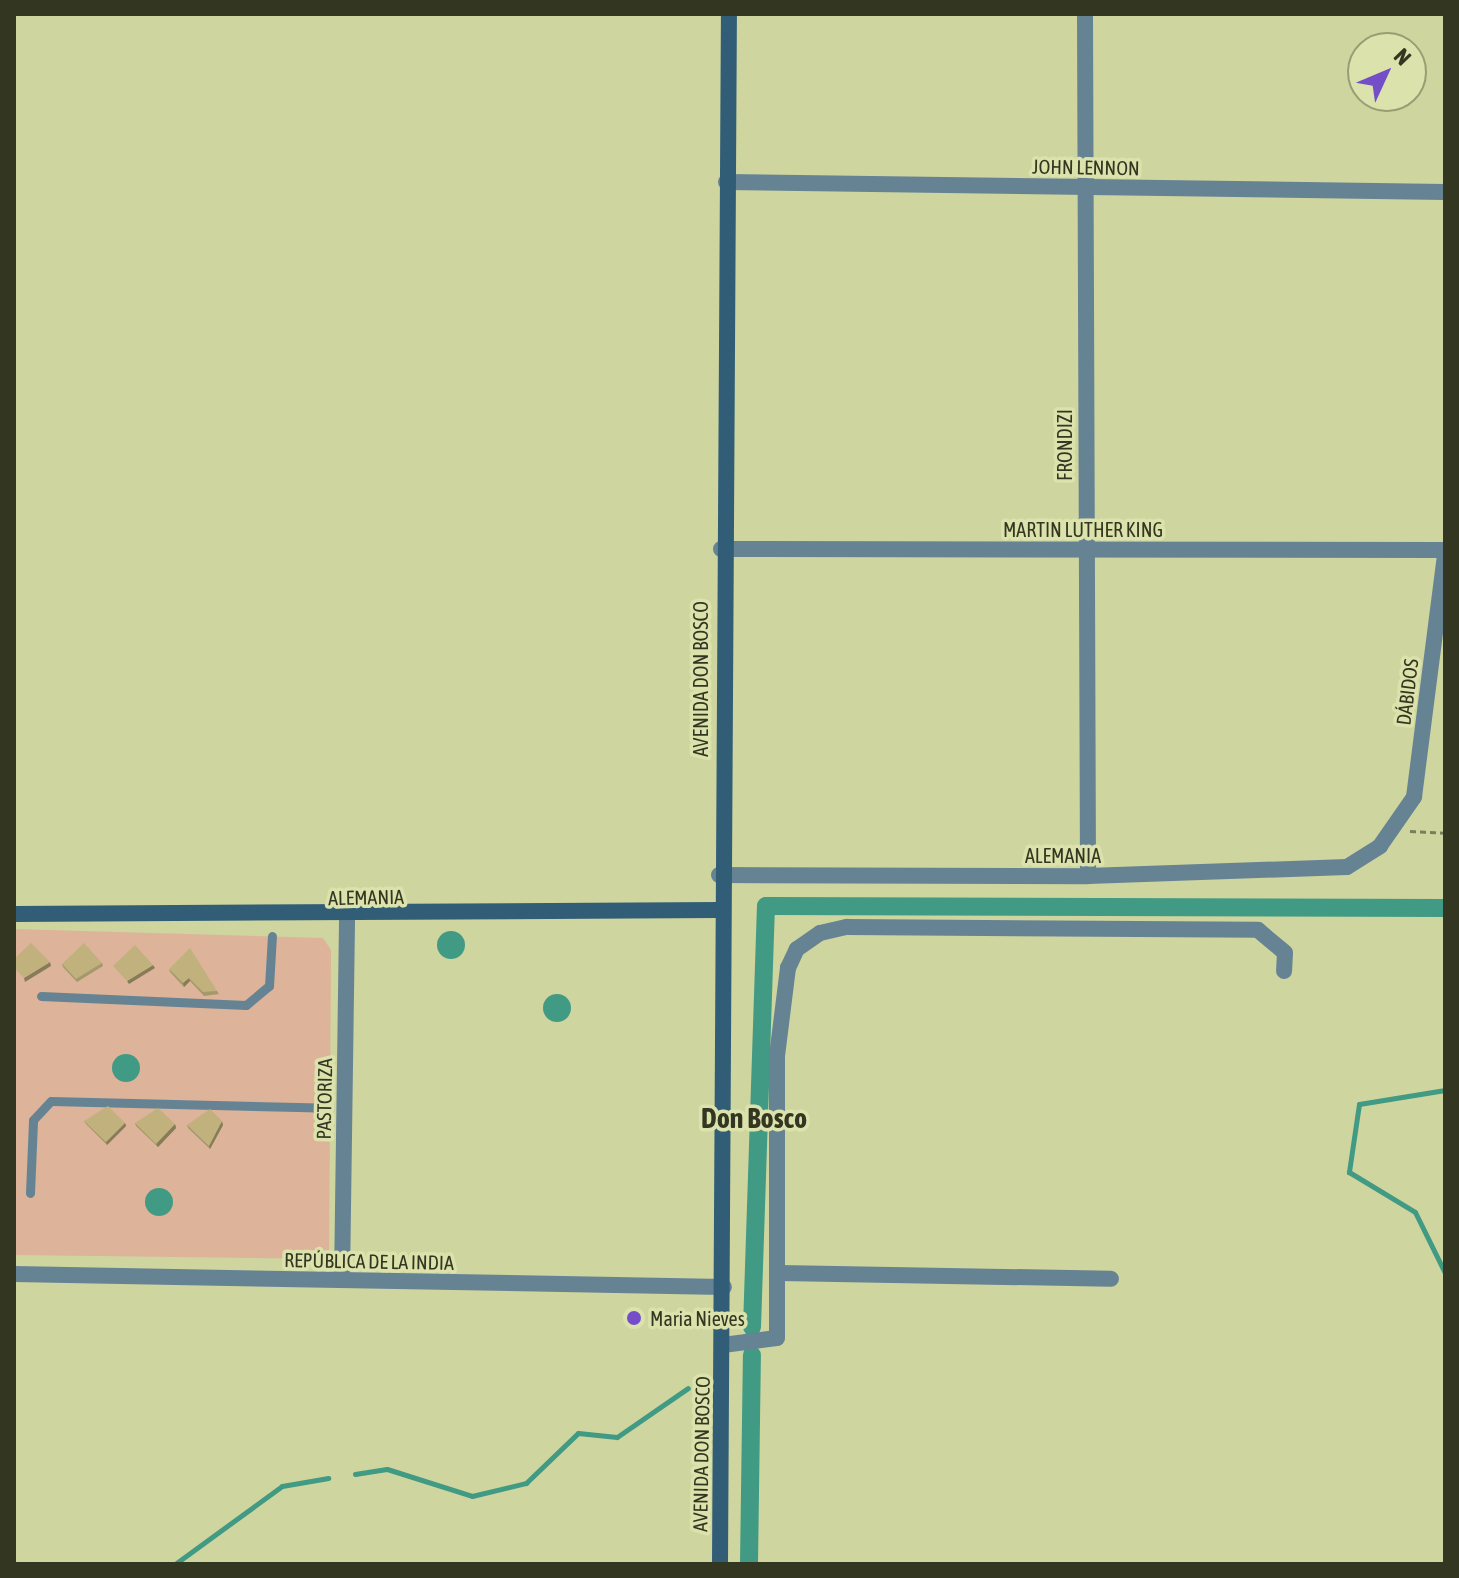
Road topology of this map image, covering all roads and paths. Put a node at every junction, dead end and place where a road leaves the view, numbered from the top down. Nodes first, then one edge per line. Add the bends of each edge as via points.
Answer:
1 (729, 14) edge
2 (1085, 14) edge
3 (726, 182) junction
4 (1084, 187) junction
5 (1445, 192) edge
6 (721, 549) junction
7 (1083, 549) junction
8 (1445, 552) edge
9 (1394, 830) junction
10 (1445, 833) edge
11 (719, 875) junction
12 (1088, 876) junction
13 (719, 910) junction
14 (14, 914) edge
15 (347, 918) junction
16 (272, 936) dead end
17 (1284, 971) dead end
18 (41, 996) dead end
19 (330, 1108) dead end
20 (30, 1193) dead end
21 (780, 1273) junction
22 (14, 1274) edge
23 (1111, 1279) dead end
24 (342, 1280) junction
25 (724, 1287) junction
26 (723, 1345) junction
27 (720, 1564) edge

1 - 3 main road, AVENIDA DON BOSCO
2 - 4 street, FRONDIZI
3 - 4 street, JOHN LENNON
3 - 6 main road, AVENIDA DON BOSCO
4 - 5 street, JOHN LENNON
4 - 7 street, FRONDIZI
6 - 7 street, MARTIN LUTHER KING
6 - 11 main road, AVENIDA DON BOSCO
7 - 8 street, MARTIN LUTHER KING
7 - 12 street, FRONDIZI
8 - 9 street, DÁBIDOS via 1414,797
9 - 10 path
9 - 12 street, ALEMANIA via 1347,867
11 - 12 street, ALEMANIA
11 - 13 main road, AVENIDA DON BOSCO
13 - 15 main road, ALEMANIA
13 - 25 main road, AVENIDA DON BOSCO
14 - 15 main road, ALEMANIA
15 - 24 street, PASTORIZA
16 - 18 lane via 269,986 246,1005
17 - 21 street via 1285,953 1258,930 847,927 797,949 788,968 777,1056
19 - 20 lane via 51,1101 33,1120
21 - 23 street
21 - 26 street via 777,1338
22 - 24 street, REPÚBLICA DE LA INDIA
24 - 25 street, REPÚBLICA DE LA INDIA
25 - 26 main road, AVENIDA DON BOSCO
26 - 27 main road, AVENIDA DON BOSCO

